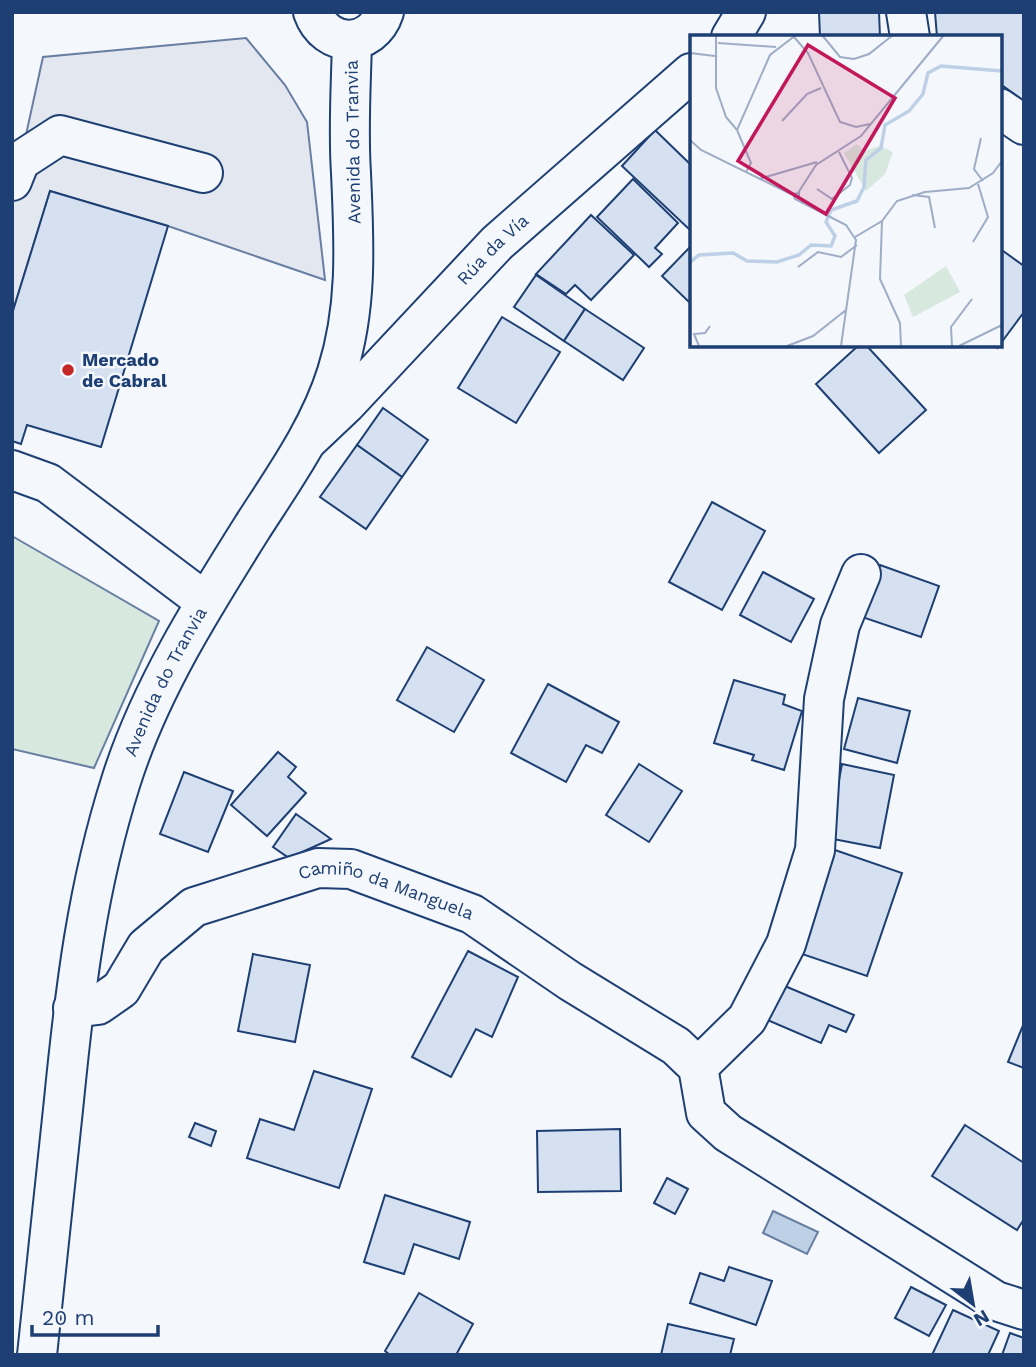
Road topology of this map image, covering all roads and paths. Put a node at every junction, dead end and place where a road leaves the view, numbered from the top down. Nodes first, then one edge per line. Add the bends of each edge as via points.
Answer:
1 (313, 12) edge
2 (384, 12) edge
3 (746, 12) edge
4 (906, 12) edge
5 (732, 35) edge
6 (910, 35) edge
7 (352, 41) junction
8 (690, 74) edge
9 (1001, 109) edge
10 (1024, 125) edge
11 (203, 173) dead end
12 (12, 181) edge
13 (307, 440) junction
14 (12, 470) edge
15 (861, 574) dead end
16 (206, 603) junction
17 (74, 1008) junction
18 (698, 1067) junction
19 (1024, 1310) edge
20 (37, 1355) edge

1 - 7 street via 326,33
2 - 7 street via 368,36
3 - 5 street
4 - 6 street
7 - 13 street, Avenida do Tranvia via 349,113 354,285 348,334 336,375
8 - 13 street, Rúa da Vía via 497,243
9 - 10 street
11 - 12 street via 61,135 20,161
13 - 16 street, Avenida do Tranvia
14 - 16 street via 48,484
15 - 18 street via 840,625 824,699 815,850 786,944 747,1018
16 - 17 street, Avenida do Tranvia via 162,683 122,776 96,870
17 - 18 street, Camiño da Manguela via 98,1005 121,989 146,947 194,906 318,868 351,869 472,914 676,1046
17 - 20 street, Avenida do Tranvia
18 - 19 street via 706,1113 728,1133 996,1301

